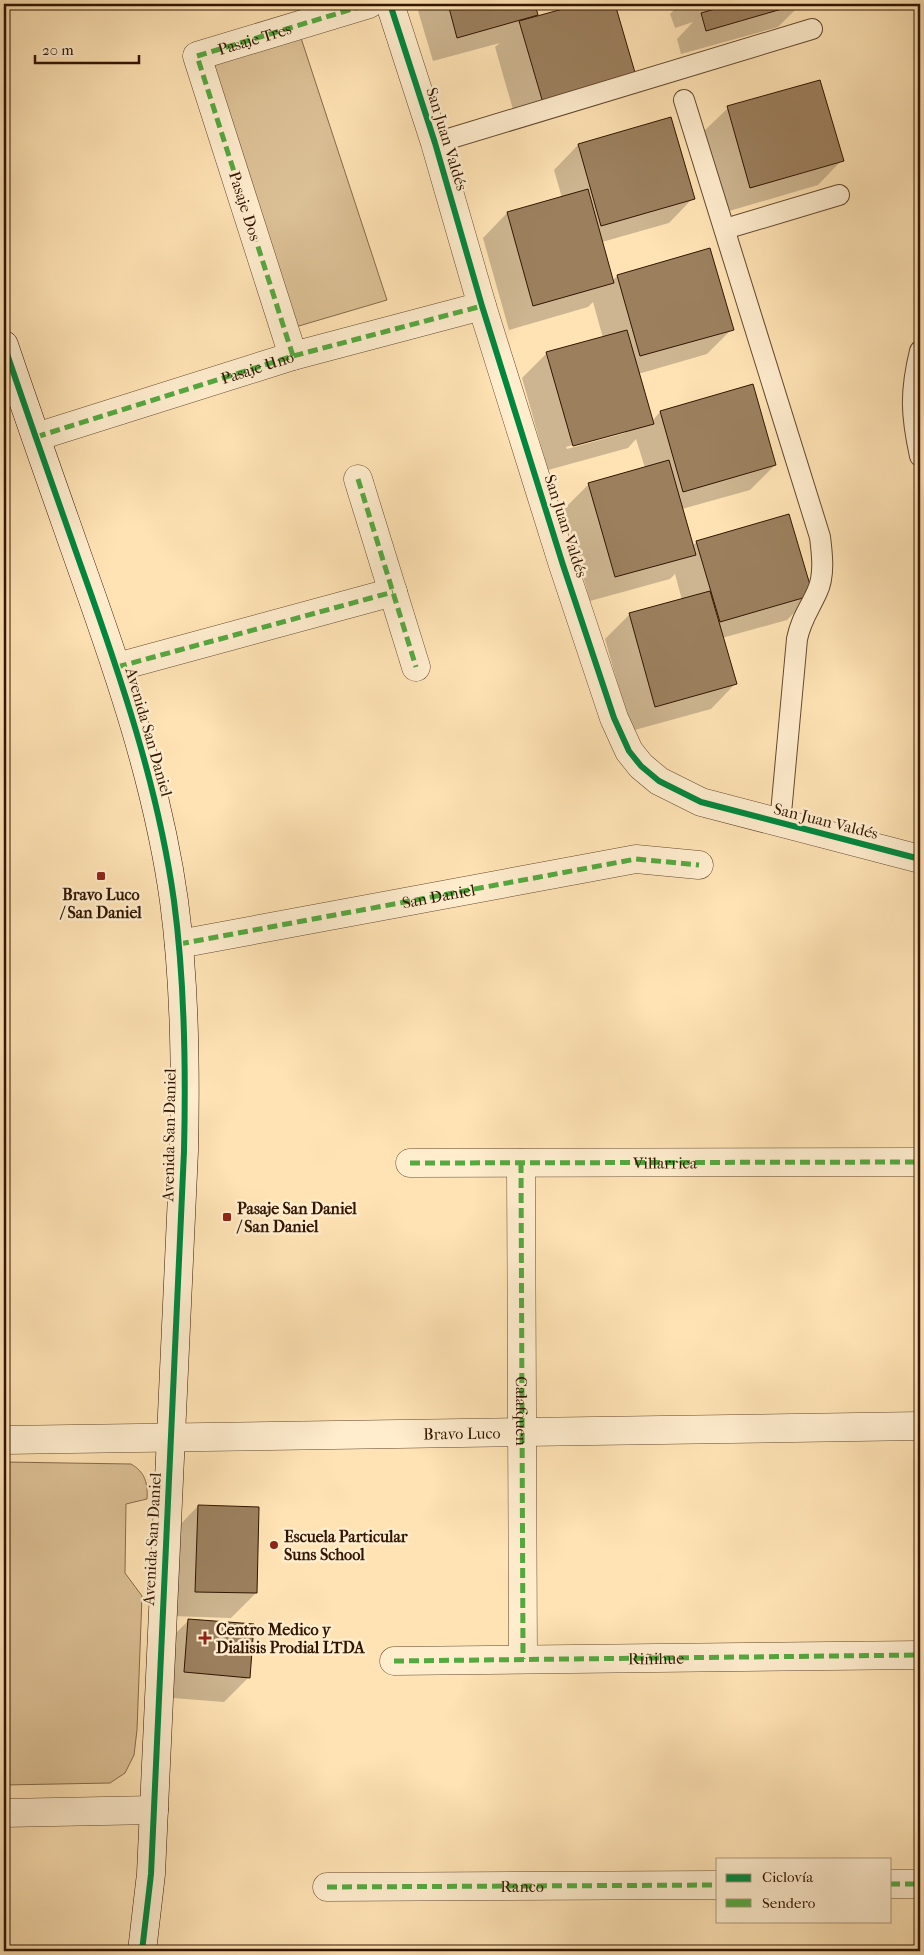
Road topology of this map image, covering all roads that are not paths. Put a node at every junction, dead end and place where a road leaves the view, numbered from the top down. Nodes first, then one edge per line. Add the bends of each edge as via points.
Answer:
1 (369, 4) edge
2 (390, 4) edge
3 (812, 30) dead end
4 (197, 56) joint
5 (684, 100) dead end
6 (435, 144) junction
7 (839, 195) dead end
8 (725, 229) junction
9 (482, 306) junction
10 (4, 345) edge
11 (920, 351) edge
12 (293, 356) junction
13 (9, 376) edge
14 (36, 437) junction
15 (920, 456) edge
16 (358, 479) dead end
17 (393, 592) junction
18 (117, 667) junction
19 (416, 667) dead end
20 (780, 824) junction
21 (920, 859) edge
22 (700, 864) dead end
23 (179, 944) junction
24 (920, 1162) edge
25 (410, 1163) dead end
26 (521, 1163) junction
27 (920, 1426) edge
28 (523, 1433) junction
29 (170, 1437) junction
30 (4, 1440) edge
31 (920, 1655) edge
32 (523, 1659) junction
33 (394, 1661) dead end
34 (154, 1810) junction
35 (4, 1813) edge
36 (892, 1884) edge
37 (920, 1884) edge
38 (716, 1885) edge
39 (327, 1886) dead end
40 (142, 1951) edge

1 - 4 street, Pasaje Tres
2 - 6 street, San Juan Valdés
3 - 6 lane
4 - 12 street, Pasaje Dos
5 - 8 lane
6 - 9 street, San Juan Valdés
7 - 8 lane
8 - 20 lane via 821,545 818,591 800,621 797,639
9 - 12 street, Pasaje Uno
9 - 20 street, San Juan Valdés via 611,709 629,752 659,781 679,793
10 - 13 street, Avenida San Daniel
11 - 15 lane via 912,409
12 - 14 street, Pasaje Uno
13 - 14 street, Avenida San Daniel
14 - 18 street, Avenida San Daniel
16 - 17 street
17 - 18 street
17 - 19 street
18 - 23 street, Avenida San Daniel via 158,813
20 - 21 street, San Juan Valdés
22 - 23 street, San Daniel via 636,859
23 - 29 street, Avenida San Daniel via 186,1070
24 - 26 street, Villarrica
25 - 26 street, Villarrica
26 - 28 street, Calafquen
27 - 28 street, Bravo Luco
28 - 29 street, Bravo Luco
28 - 32 street, Calafquen
29 - 30 street, Bravo Luco
29 - 34 street, Avenida San Daniel
31 - 32 street, Riñihue
32 - 33 street, Riñihue
34 - 35 street
34 - 40 street, Avenida San Daniel
36 - 37 street
38 - 39 street, Ranco

